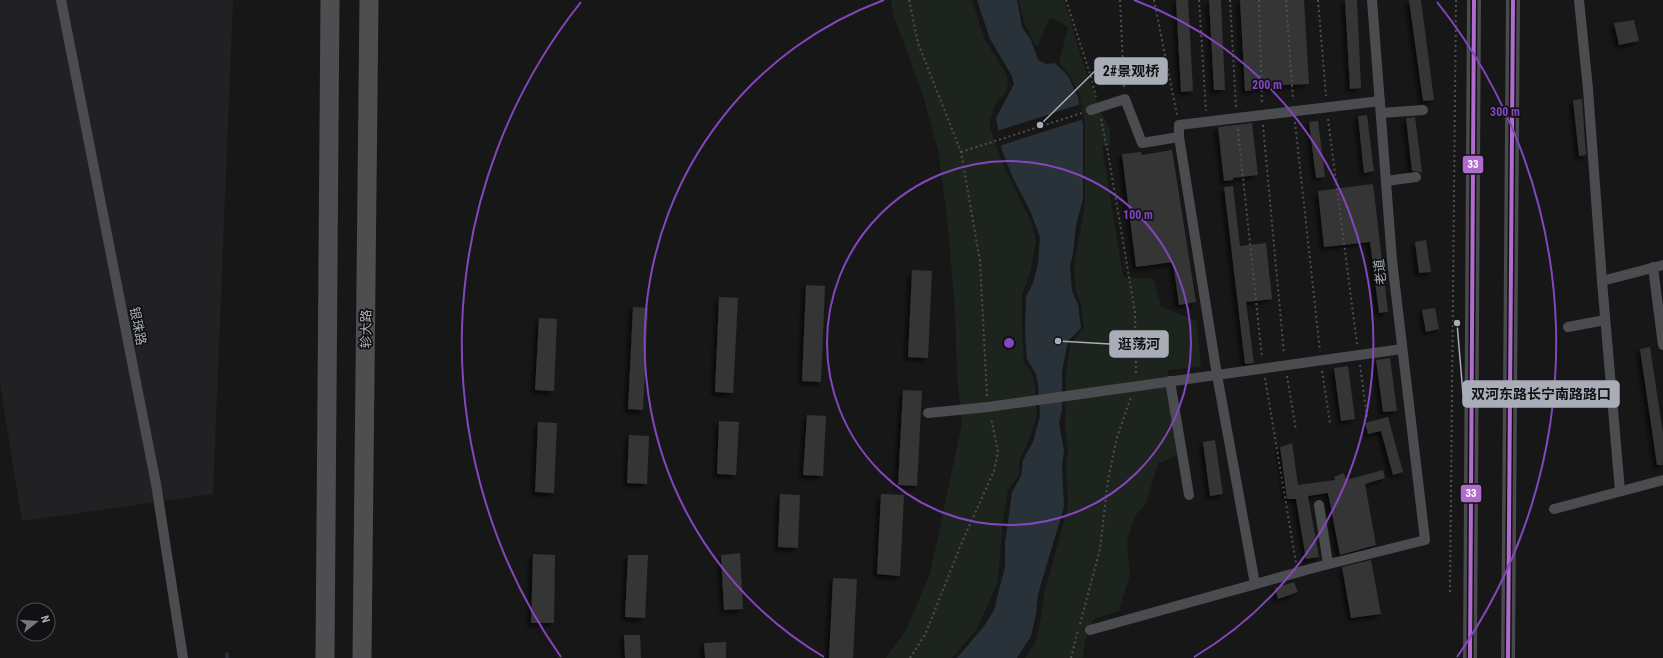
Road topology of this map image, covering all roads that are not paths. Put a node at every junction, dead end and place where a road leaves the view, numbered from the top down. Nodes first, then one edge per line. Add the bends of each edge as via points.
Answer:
1 (61, 0) edge
2 (330, 0) edge
3 (369, 0) edge
4 (1372, 0) edge
5 (1474, 0) edge
6 (1513, 0) edge
7 (1579, 0) edge
8 (1380, 101) junction
9 (1423, 110) dead end
10 (1095, 113) road end
11 (1381, 114) junction
12 (1179, 137) junction
13 (1416, 177) dead end
14 (1386, 181) junction
15 (1658, 266) edge
16 (1602, 281) junction
17 (1605, 320) junction
18 (1568, 327) dead end
19 (1663, 345) edge
20 (1402, 349) junction
21 (1216, 375) junction
22 (1170, 381) junction
23 (928, 413) dead end
24 (1663, 480) edge
25 (1620, 490) junction
26 (1189, 495) dead end
27 (1319, 505) dead end
28 (1554, 509) dead end
29 (1328, 564) junction
30 (1255, 584) junction
31 (1090, 630) dead end
32 (183, 658) edge
33 (325, 658) edge
34 (362, 658) edge
35 (1470, 658) edge
36 (1508, 658) edge

1 - 32 street, 银珠路 via 156,484
2 - 33 highway
3 - 34 highway, 轸大路
4 - 8 street, 老道
5 - 35 street
6 - 36 street
7 - 16 street
8 - 11 street, 老道
8 - 12 street via 1179,125
9 - 11 street
10 - 12 street via 1125,99 1142,143
11 - 14 street, 老道
12 - 21 street
13 - 14 street
14 - 20 street, 老道
15 - 16 street
15 - 19 street
16 - 17 street
17 - 18 street
17 - 25 street
20 - 21 street
20 - 29 street, 老道 via 1425,540
21 - 22 street
21 - 30 street
22 - 23 street via 1006,405
22 - 26 street
24 - 25 street
25 - 28 street
27 - 29 street
29 - 30 street
30 - 31 street

